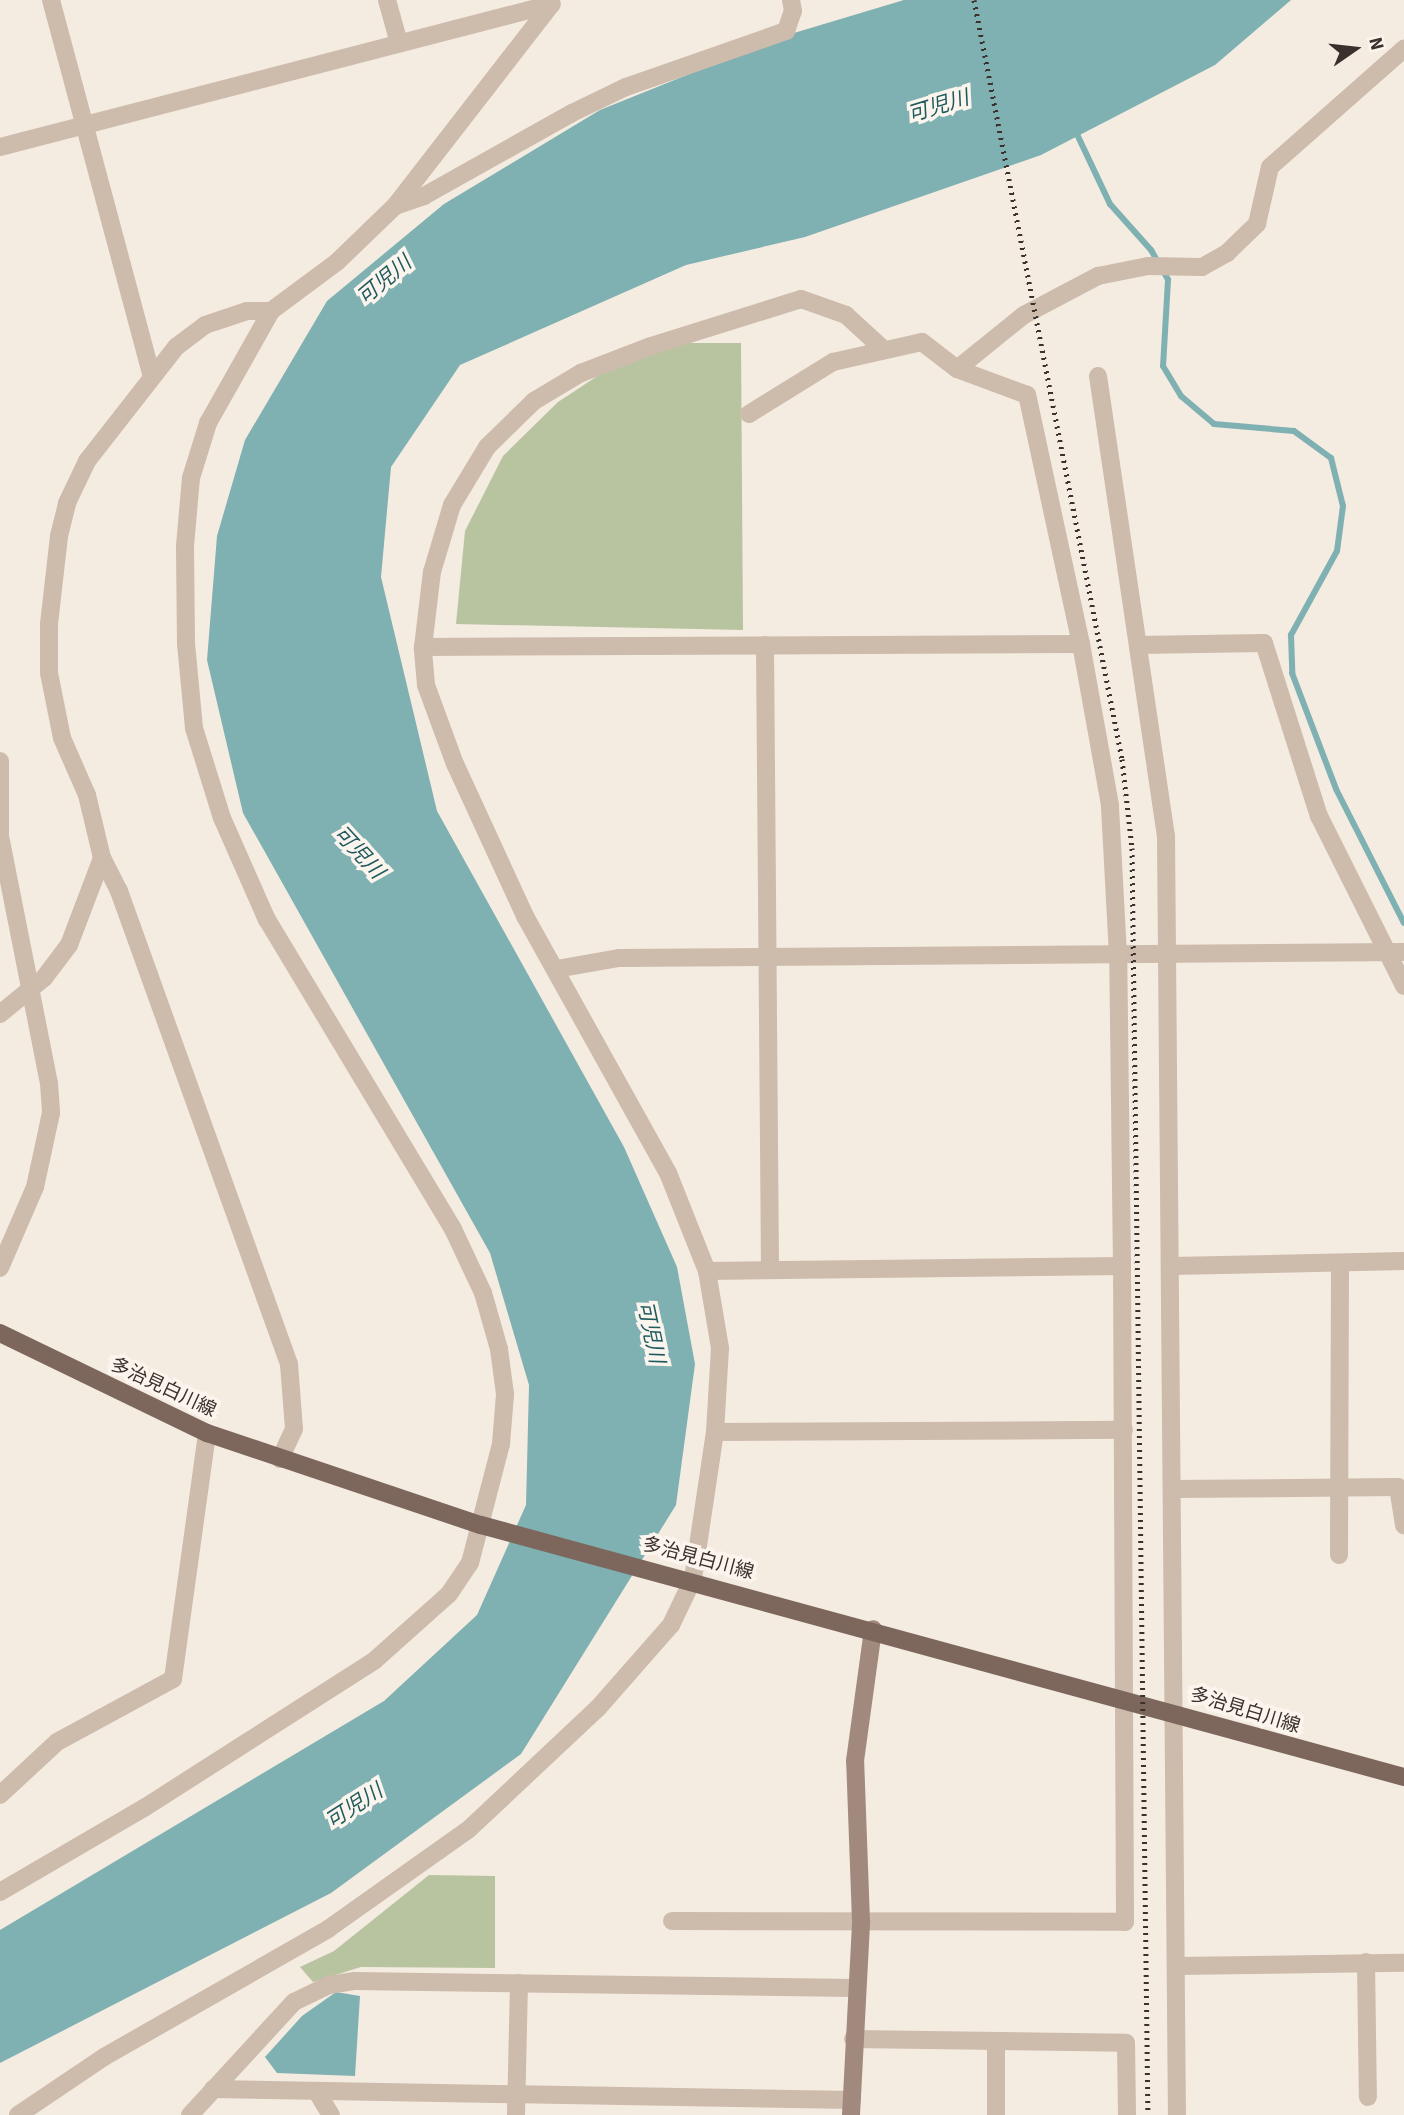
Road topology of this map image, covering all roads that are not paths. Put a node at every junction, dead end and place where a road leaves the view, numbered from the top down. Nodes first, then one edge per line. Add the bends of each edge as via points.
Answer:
1 (51, 0) edge
2 (387, 0) edge
3 (791, 0) edge
4 (552, 2) edge
5 (399, 43) junction
6 (1404, 49) edge
7 (84, 124) junction
8 (0, 147) edge
9 (395, 206) junction
10 (271, 311) junction
11 (884, 350) junction
12 (957, 369) junction
13 (151, 374) junction
14 (1098, 376) dead end
15 (749, 414) dead end
16 (1081, 644) junction
17 (765, 645) junction
18 (1138, 645) junction
19 (423, 647) junction
20 (0, 761) edge
21 (0, 835) edge
22 (102, 858) junction
23 (1395, 952) edge
24 (1118, 955) junction
25 (1168, 955) junction
26 (765, 958) junction
27 (556, 970) junction
28 (1404, 986) edge
29 (30, 989) junction
30 (0, 1014) edge
31 (1404, 1261) edge
32 (1340, 1265) junction
33 (1122, 1266) junction
34 (1171, 1266) junction
35 (0, 1268) edge
36 (770, 1270) junction
37 (707, 1271) junction
38 (0, 1333) edge
39 (1124, 1430) junction
40 (715, 1432) junction
41 (207, 1433) junction
42 (280, 1459) junction
43 (1339, 1488) junction
44 (1172, 1489) junction
45 (481, 1525) junction
46 (1404, 1526) edge
47 (1339, 1555) dead end
48 (693, 1579) junction
49 (873, 1629) junction
50 (1121, 1700) junction
51 (1175, 1712) junction
52 (1404, 1777) edge
53 (0, 1795) edge
54 (0, 1892) edge
55 (672, 1922) dead end
56 (861, 1922) junction
57 (1366, 1962) junction
58 (1404, 1963) edge
59 (1176, 1966) junction
60 (519, 1983) junction
61 (854, 1988) junction
62 (853, 2039) junction
63 (996, 2042) junction
64 (213, 2089) junction
65 (317, 2092) junction
66 (516, 2095) junction
67 (1367, 2097) dead end
68 (852, 2108) edge
69 (200, 2111) edge
70 (18, 2115) edge
71 (331, 2115) edge
72 (516, 2115) edge
73 (996, 2115) edge
74 (1127, 2115) edge
75 (1177, 2115) edge

1 - 7 street
2 - 5 street
3 - 9 street via 786,31 626,87 424,196
4 - 5 street
4 - 9 street
5 - 7 street
6 - 12 street via 1270,167 1257,224 1227,253 1202,267 1148,266 1098,276 1024,315
7 - 8 street
7 - 13 street
9 - 10 street via 337,261
10 - 13 street via 247,311 205,324
10 - 45 street via 208,424 191,478 186,630 194,728 222,818 267,920 453,1229 482,1293 499,1349 505,1394 501,1444
11 - 12 street via 922,342
11 - 15 street via 833,362
11 - 19 street via 846,315 801,299 651,346 581,373 534,401 487,447 452,505 432,572
12 - 16 street via 1027,395
13 - 22 street via 88,461 67,503 49,624 49,673 62,738 87,795
14 - 18 street
16 - 17 street
16 - 24 street via 1110,805
17 - 19 street
17 - 26 street
18 - 23 street via 1264,643 1319,816
18 - 25 street via 1166,836
19 - 27 street via 426,685 455,764 525,916
20 - 21 street
21 - 29 street
22 - 29 street via 69,945
22 - 42 street via 119,891 289,1364 294,1429
23 - 25 street
23 - 28 street
24 - 25 street
24 - 26 street
24 - 33 street
25 - 34 street
26 - 27 street via 619,958
26 - 36 street
27 - 37 street via 668,1172
29 - 30 street
29 - 35 street via 49,1083 49,1136 35,1187
31 - 32 street
32 - 34 street
32 - 43 street
33 - 36 street
33 - 39 street
34 - 44 street
36 - 37 street
37 - 40 street via 720,1348
38 - 41 main road, 多治見白川線
39 - 40 street
39 - 50 street
40 - 48 street
41 - 42 main road, 多治見白川線
41 - 53 street via 173,1679 57,1742
42 - 45 main road, 多治見白川線
43 - 44 street
43 - 46 street via 1398,1488
43 - 47 street
44 - 51 street
45 - 48 main road, 多治見白川線
45 - 54 street via 470,1563 449,1594 375,1660 144,1808
48 - 49 main road, 多治見白川線
48 - 70 street via 671,1625 598,1708 468,1830 328,1930 104,2057
49 - 50 main road, 多治見白川線
49 - 56 street via 856,1761
50 - 51 main road, 多治見白川線
50 - 56 street via 1125,1923
51 - 52 main road, 多治見白川線
51 - 59 street
55 - 56 street
56 - 61 street
57 - 58 street
57 - 59 street
57 - 67 street
59 - 75 street
60 - 61 street
60 - 64 street via 355,1980 329,1985 295,2002
60 - 66 street
61 - 62 street
62 - 63 street
62 - 68 street
63 - 73 street
63 - 74 street via 1126,2043
64 - 65 street
64 - 69 street
65 - 66 street
65 - 71 street
66 - 68 street
66 - 72 street

